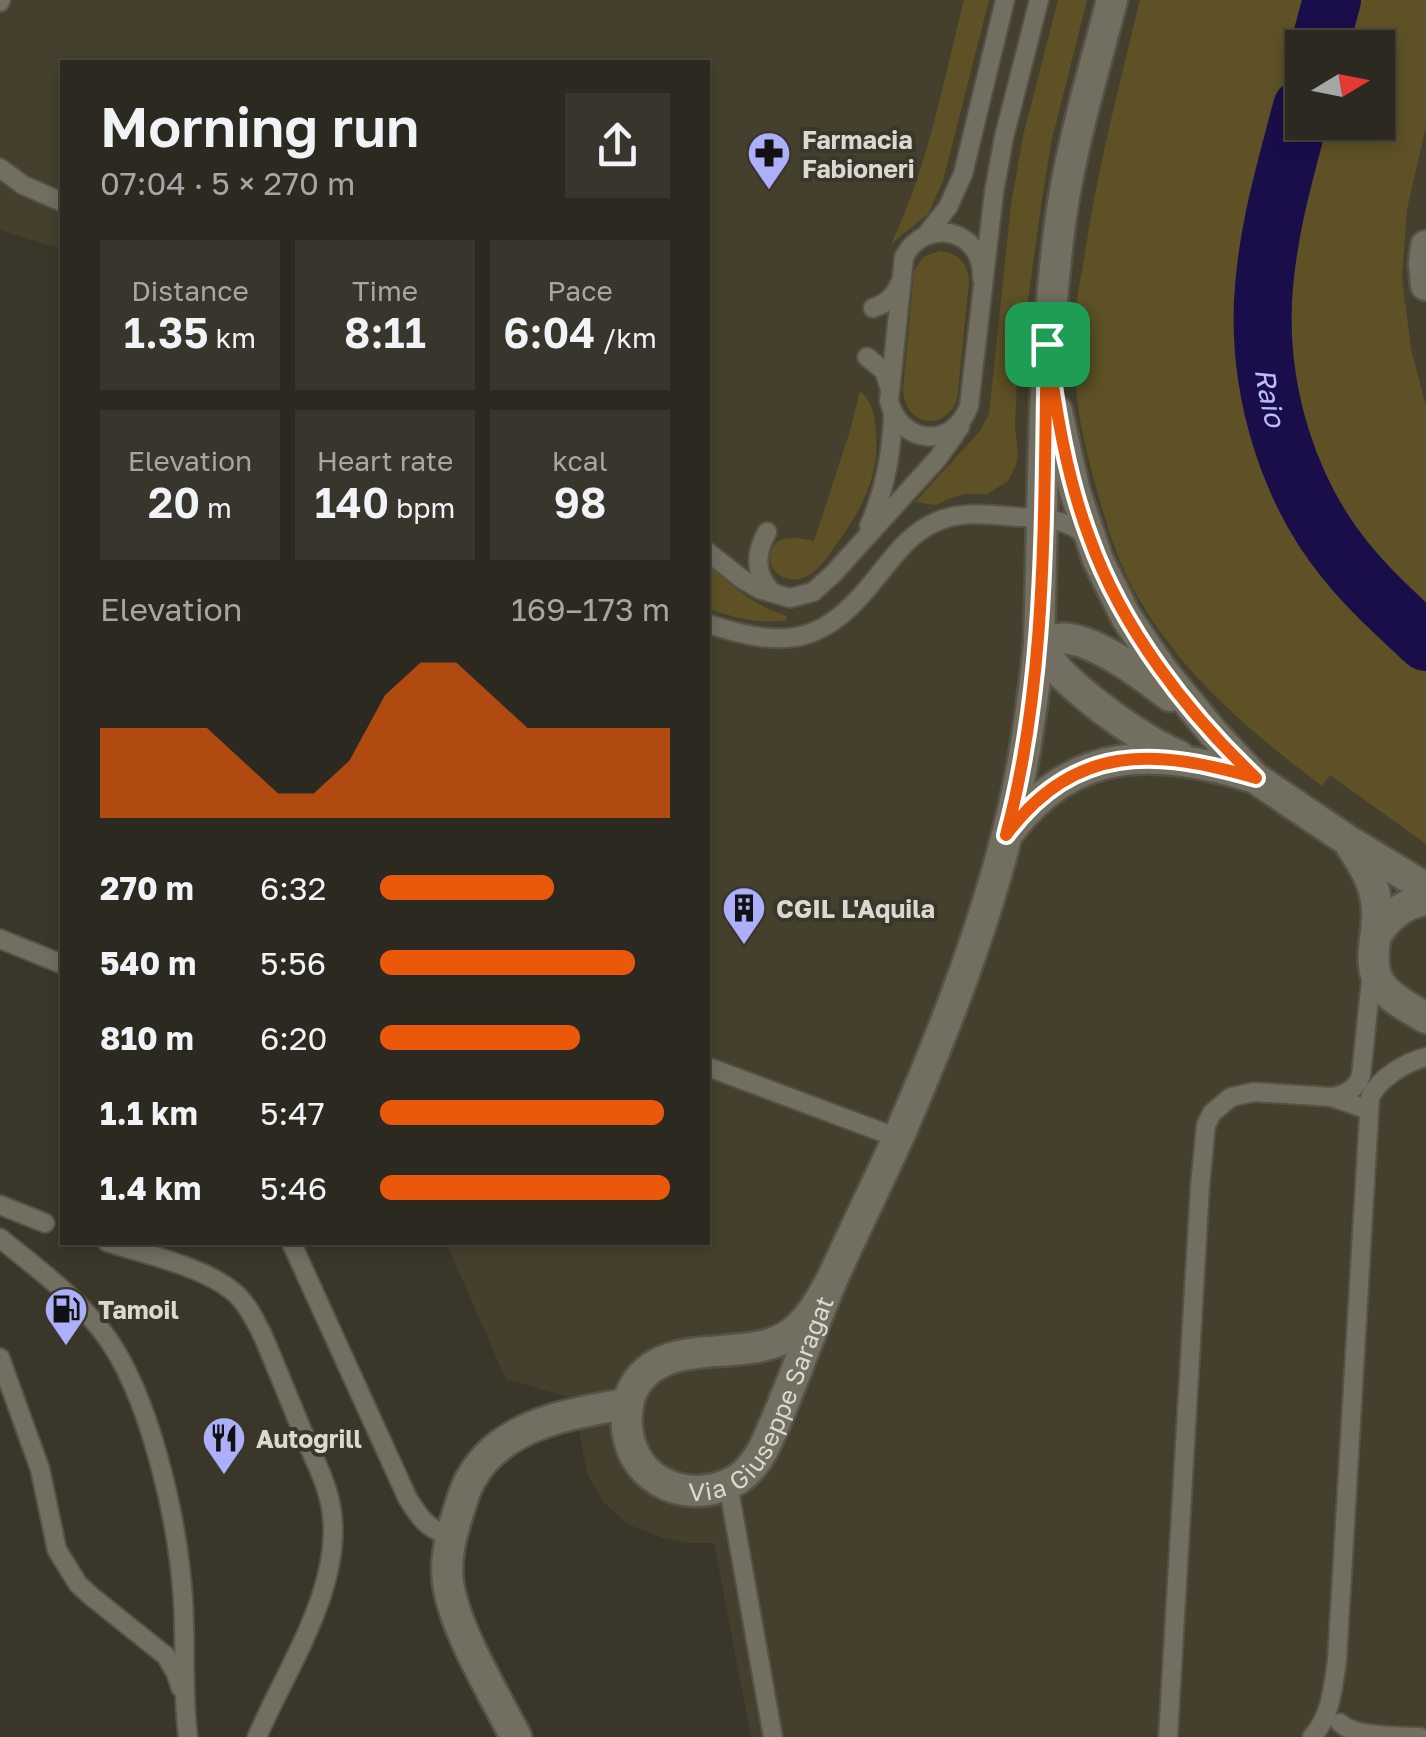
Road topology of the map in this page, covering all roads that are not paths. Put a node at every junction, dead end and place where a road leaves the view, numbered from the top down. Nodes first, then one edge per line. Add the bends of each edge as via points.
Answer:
1 (1005, 0) edge
2 (1040, 0) edge
3 (1112, 0) edge
4 (0, 168) edge
5 (60, 201) edge
6 (926, 235) junction
7 (1426, 246) edge
8 (982, 278) junction
9 (900, 283) junction
10 (1426, 285) edge
11 (872, 308) dead end
12 (1047, 344) junction
13 (866, 356) dead end
14 (889, 389) junction
15 (892, 413) junction
16 (967, 414) junction
17 (1042, 518) junction
18 (767, 532) dead end
19 (1090, 540) junction
20 (860, 544) junction
21 (710, 554) edge
22 (776, 595) junction
23 (710, 624) edge
24 (1038, 645) junction
25 (1214, 734) junction
26 (1196, 762) junction
27 (1256, 778) junction
28 (1006, 835) junction
29 (1347, 840) junction
30 (1426, 888) edge
31 (1426, 900) edge
32 (0, 939) edge
33 (1375, 946) junction
34 (60, 963) edge
35 (1426, 1018) edge
36 (1426, 1057) edge
37 (710, 1068) edge
38 (1362, 1070) junction
39 (1332, 1097) junction
40 (1369, 1110) junction
41 (898, 1138) junction
42 (0, 1205) edge
43 (46, 1222) dead end
44 (0, 1238) edge
45 (116, 1245) edge
46 (292, 1245) edge
47 (833, 1277) junction
48 (0, 1358) edge
49 (628, 1404) junction
50 (728, 1484) junction
51 (451, 1536) junction
52 (1337, 1660) junction
53 (186, 1714) junction
54 (1340, 1730) edge
55 (1168, 1736) edge
56 (188, 1737) edge
57 (257, 1737) edge
58 (516, 1737) edge
59 (773, 1737) edge
60 (1312, 1737) edge
61 (1420, 1737) edge

1 - 6 lane via 959,185
2 - 8 lane via 1004,138
3 - 12 street, Via Giuseppe Saragat via 1067,180
4 - 5 lane
6 - 8 lane via 948,232 970,243
6 - 9 lane via 907,250
7 - 10 street
8 - 16 lane
9 - 11 lane via 893,296
9 - 14 lane
12 - 17 street, Via Giuseppe Saragat
12 - 19 street, Via Giuseppe Saragat via 1064,446
13 - 14 lane via 884,371
14 - 15 lane
15 - 16 lane via 905,428 929,437 954,429
15 - 20 lane via 888,470
16 - 20 lane via 948,446
17 - 19 lane via 1070,525
17 - 23 lane via 973,514 928,526 901,547 859,601 819,631 761,637
17 - 24 street, Via Giuseppe Saragat
18 - 22 lane via 758,569
19 - 25 street, Via Giuseppe Saragat via 1135,631
20 - 22 lane via 813,592
21 - 22 lane via 749,584
24 - 25 street, Via Giuseppe Saragat via 1066,638 1100,650 1171,696
24 - 26 street, Via Giuseppe Saragat via 1110,713
24 - 28 street, Via Giuseppe Saragat via 1028,736
25 - 27 street, Via Giuseppe Saragat
26 - 27 street, Via Giuseppe Saragat
26 - 28 street, Via Giuseppe Saragat via 1142,758 1086,769 1048,792
27 - 29 street, Via Giuseppe Saragat
28 - 41 street, Via Giuseppe Saragat via 981,923
29 - 30 street, Via Giuseppe Saragat
29 - 33 street, Via Giuseppe Saragat via 1374,888
31 - 33 street via 1400,908 1384,923
32 - 34 lane
33 - 35 street, Via Giuseppe Saragat via 1380,984
33 - 38 lane
36 - 40 lane via 1378,1084
37 - 41 lane
38 - 39 lane via 1354,1088
38 - 40 lane
39 - 40 lane
39 - 55 lane via 1241,1093 1221,1104 1206,1126
40 - 52 lane
41 - 47 street, Via Giuseppe Saragat
42 - 43 lane
44 - 53 lane via 96,1323 136,1394 174,1519
45 - 57 lane via 214,1279 239,1297 263,1336 328,1494 333,1541 327,1576
46 - 51 lane via 408,1499 423,1523
47 - 49 street, Via Giuseppe Saragat via 784,1338 668,1360 642,1375
47 - 50 street, Via Giuseppe Saragat via 763,1450
48 - 53 lane via 40,1469 57,1550 90,1596 166,1656
49 - 50 street, Via Giuseppe Saragat via 628,1435 645,1472 682,1490
49 - 51 street via 536,1424 498,1446 472,1476
50 - 59 lane
51 - 58 street via 446,1566 459,1622
52 - 54 lane
52 - 60 lane via 1330,1704
53 - 56 lane
54 - 61 lane

